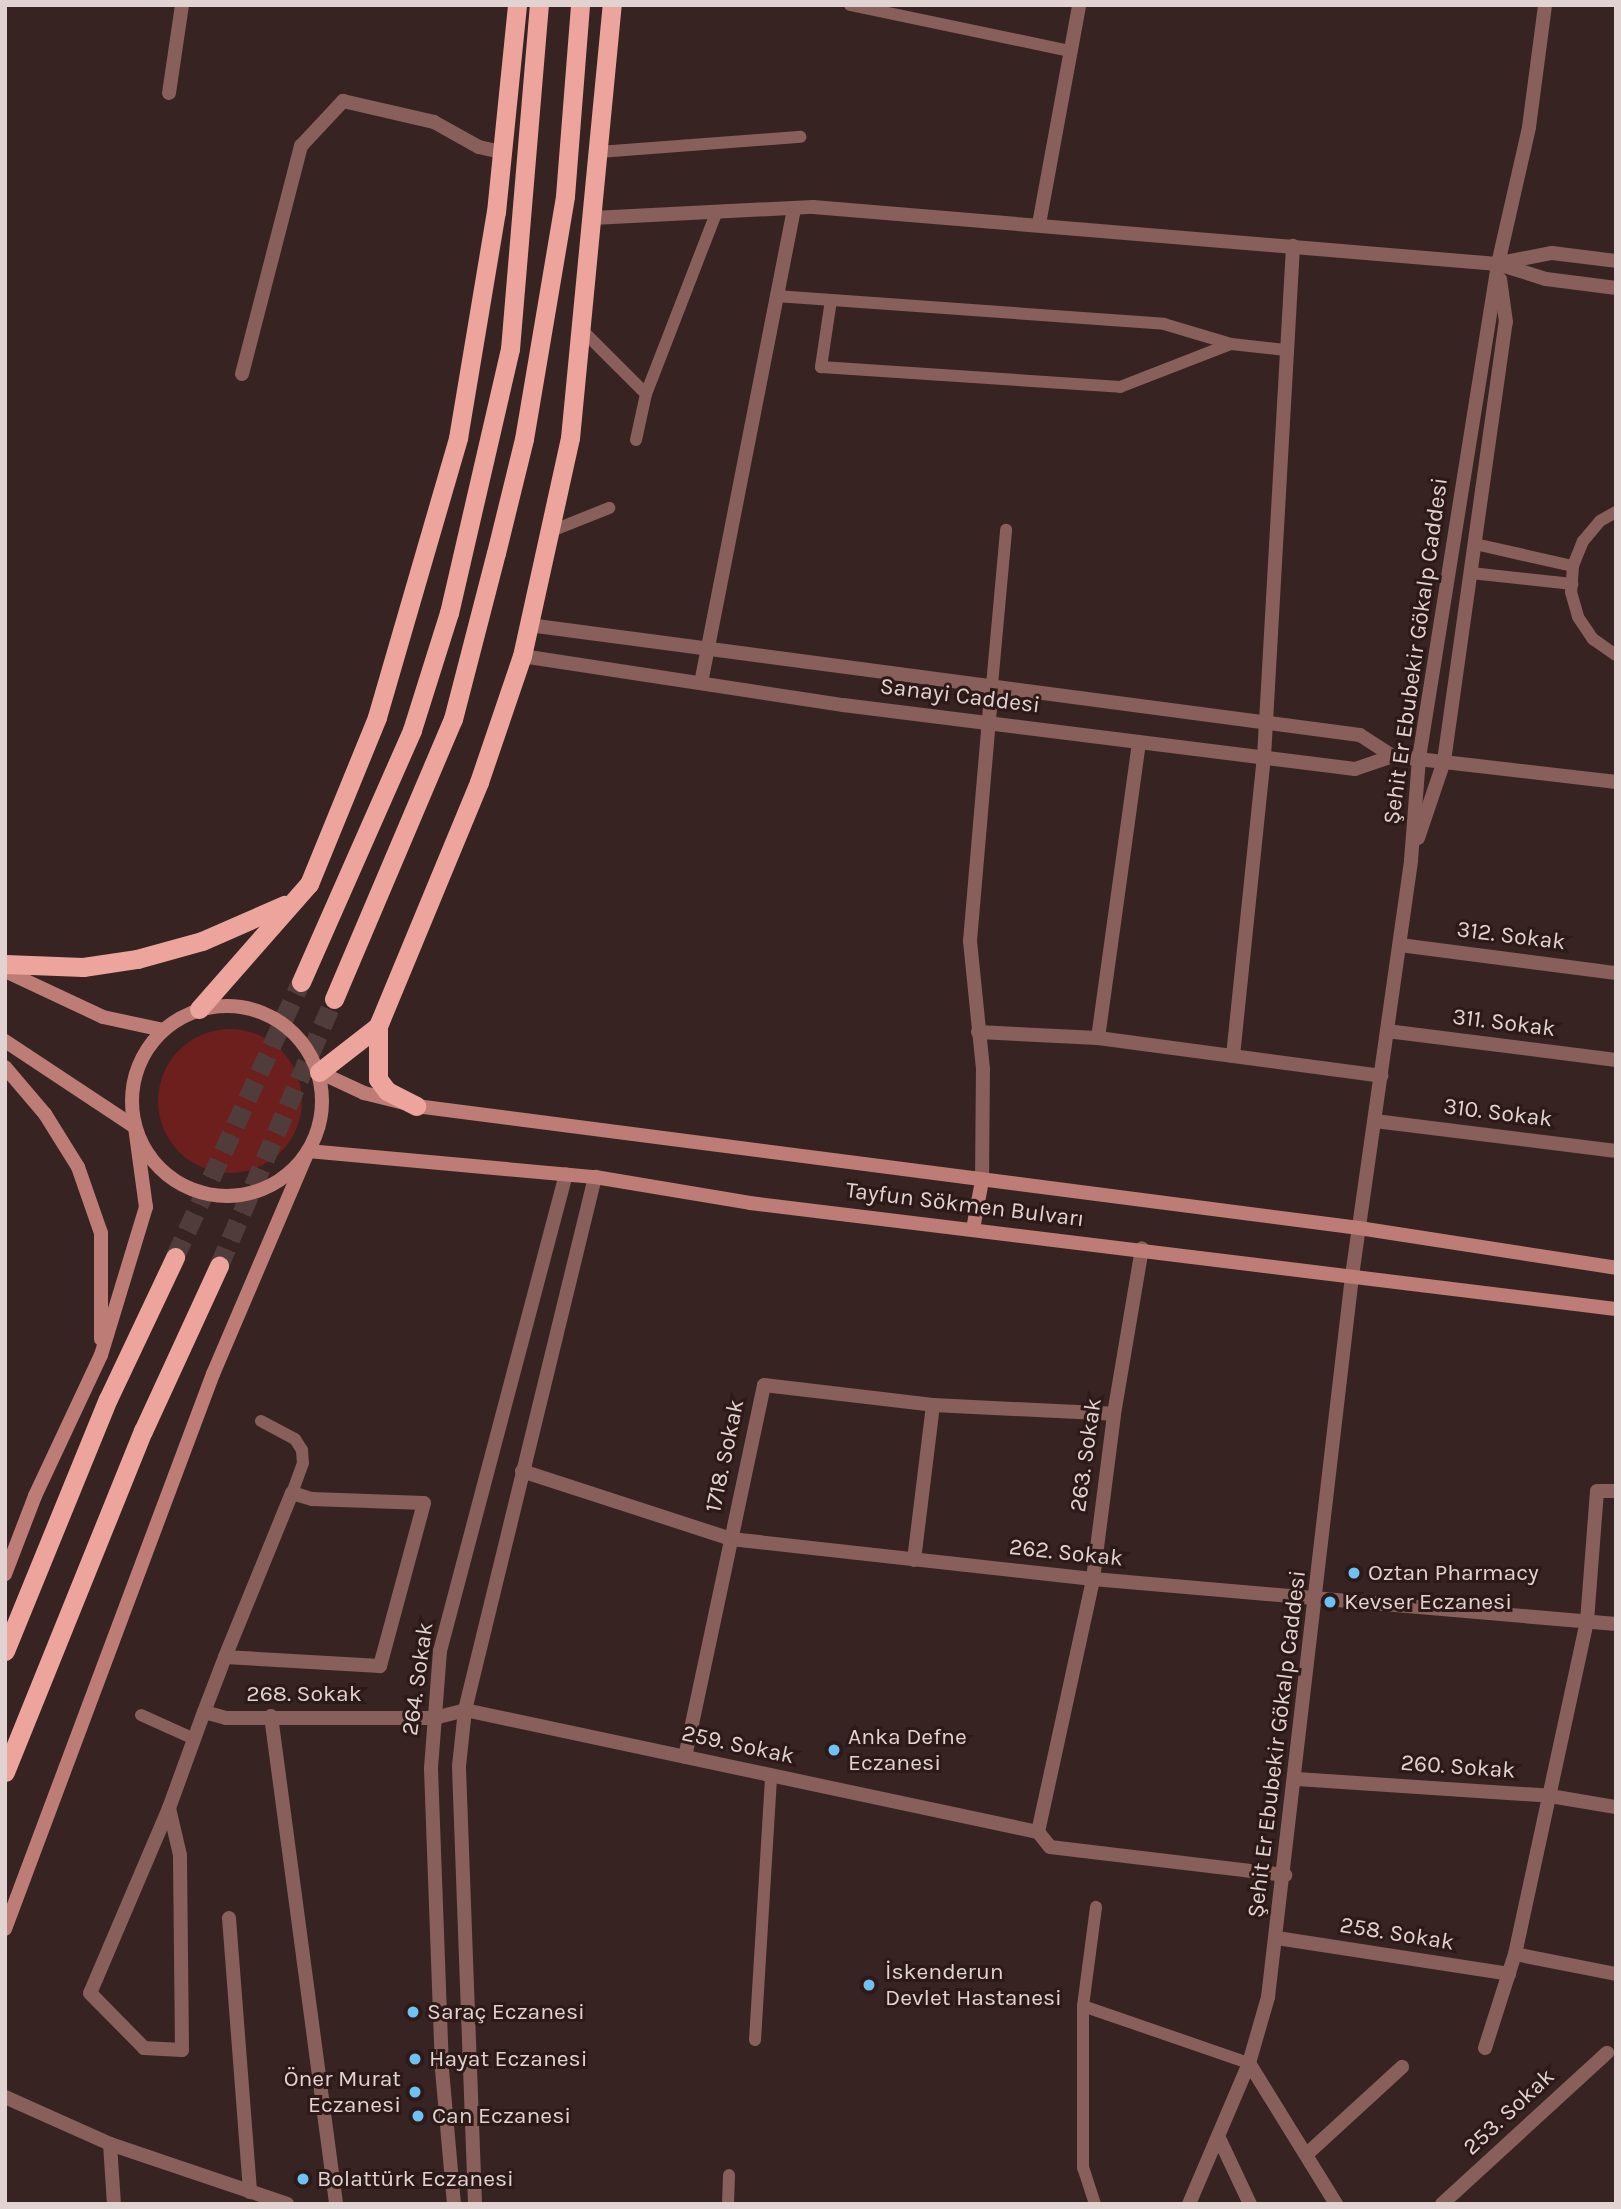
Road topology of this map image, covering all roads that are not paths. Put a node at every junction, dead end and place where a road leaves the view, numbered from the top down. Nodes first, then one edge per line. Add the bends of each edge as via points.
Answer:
1 (182, 5) edge
2 (517, 5) edge
3 (539, 5) edge
4 (580, 5) edge
5 (612, 5) edge
6 (850, 5) edge
7 (1079, 5) edge
8 (1545, 5) edge
9 (1070, 51) junction
10 (169, 93) dead end
11 (800, 137) dead end
12 (501, 152) junction
13 (599, 152) junction
14 (794, 208) junction
15 (717, 211) junction
16 (593, 218) junction
17 (1039, 224) junction
18 (1293, 246) junction
19 (1616, 261) edge
20 (1498, 264) junction
21 (1616, 288) edge
22 (776, 296) junction
23 (831, 300) junction
24 (581, 329) junction
25 (1231, 344) junction
26 (1286, 350) junction
27 (242, 374) dead end
28 (646, 394) junction
29 (636, 440) dead end
30 (609, 508) dead end
31 (1616, 512) edge
32 (1006, 530) dead end
33 (549, 532) junction
34 (1475, 544) junction
35 (1573, 566) junction
36 (1471, 573) junction
37 (1572, 584) junction
38 (529, 625) junction
39 (709, 648) junction
40 (1616, 655) edge
41 (522, 656) junction
42 (701, 683) junction
43 (992, 685) junction
44 (1262, 721) junction
45 (988, 723) junction
46 (1139, 742) junction
47 (1392, 756) junction
48 (1264, 757) junction
49 (1419, 758) junction
50 (1444, 761) junction
51 (1616, 782) edge
52 (1411, 860) junction
53 (309, 884) junction
54 (1400, 945) junction
55 (5, 964) edge
56 (5, 971) edge
57 (1616, 973) edge
58 (301, 982) tunnel mouth
59 (334, 999) tunnel mouth
60 (200, 1009) junction
61 (378, 1026) junction
62 (163, 1030) junction
63 (1387, 1031) junction
64 (978, 1032) junction
65 (1098, 1038) junction
66 (5, 1041) edge
67 (1233, 1056) junction
68 (1616, 1060) edge
69 (5, 1067) edge
70 (319, 1072) junction
71 (1381, 1076) junction
72 (416, 1106) junction
73 (1375, 1121) junction
74 (135, 1127) junction
75 (308, 1151) junction
76 (1616, 1151) edge
77 (565, 1174) junction
78 (595, 1177) junction
79 (982, 1181) junction
80 (1359, 1228) junction
81 (973, 1229) junction
82 (1142, 1248) junction
83 (175, 1257) tunnel mouth
84 (219, 1266) tunnel mouth
85 (1616, 1268) edge
86 (1352, 1276) junction
87 (1616, 1309) edge
88 (101, 1355) junction
89 (933, 1405) junction
90 (1114, 1414) junction
91 (261, 1421) dead end
92 (522, 1471) junction
93 (1616, 1492) edge
94 (292, 1493) junction
95 (731, 1538) junction
96 (914, 1560) junction
97 (5, 1574) edge
98 (1093, 1579) junction
99 (1317, 1598) junction
100 (1587, 1621) junction
101 (1616, 1624) edge
102 (5, 1651) edge
103 (225, 1657) junction
104 (465, 1710) junction
105 (204, 1712) junction
106 (141, 1715) dead end
107 (271, 1716) junction
108 (434, 1718) junction
109 (192, 1738) junction
110 (685, 1757) junction
111 (5, 1772) edge
112 (771, 1775) junction
113 (1297, 1779) junction
114 (1550, 1796) junction
115 (1616, 1807) edge
116 (169, 1808) junction
117 (1038, 1832) junction
118 (1285, 1875) junction
119 (1096, 1907) dead end
120 (229, 1918) dead end
121 (5, 1929) edge
122 (1277, 1938) junction
123 (1515, 1954) junction
124 (1509, 1974) junction
125 (1616, 1974) edge
126 (1083, 2006) junction
127 (755, 2040) dead end
128 (1485, 2048) dead end
129 (1606, 2053) dead end
130 (1248, 2063) junction
131 (1402, 2067) dead end
132 (5, 2097) edge
133 (1218, 2136) junction
134 (110, 2144) junction
135 (1307, 2154) junction
136 (729, 2175) dead end
137 (250, 2192) junction
138 (114, 2204) edge
139 (287, 2204) edge
140 (336, 2204) edge
141 (454, 2204) edge
142 (475, 2204) edge
143 (728, 2204) edge
144 (1095, 2204) edge
145 (1189, 2204) edge
146 (1250, 2204) edge
147 (1336, 2204) edge
148 (1442, 2204) edge

1 - 10 street
2 - 12 highway
3 - 58 highway via 510,349 449,613 412,730
4 - 59 highway via 565,196 531,398 499,541 453,719
5 - 13 highway
6 - 9 lane
7 - 9 street
8 - 20 street, Şehit Er Ebubekir Gökalp Caddesi via 1529,127
9 - 17 street
11 - 13 lane
12 - 27 street via 479,147 434,122 343,101 300,146
12 - 53 highway via 496,212 458,438 377,717
13 - 16 highway
14 - 15 street
14 - 17 street
14 - 22 street
15 - 16 street
15 - 28 lane
16 - 24 highway
17 - 18 street
18 - 20 street
18 - 26 street
19 - 20 street via 1552,253
20 - 21 street via 1546,279
20 - 34 street, Şehit Er Ebubekir Gökalp Caddesi via 1506,322
20 - 49 street, Şehit Er Ebubekir Gökalp Caddesi
22 - 23 lane
22 - 39 street
23 - 25 lane via 1164,324
23 - 25 lane via 821,367 1120,387
24 - 28 lane
24 - 33 highway via 570,438
25 - 26 lane
26 - 44 street
28 - 29 lane
30 - 33 lane
31 - 35 lane via 1583,541
32 - 43 lane
33 - 38 highway
34 - 35 lane
34 - 36 street, Şehit Er Ebubekir Gökalp Caddesi
35 - 37 lane
36 - 37 lane
36 - 50 street, Şehit Er Ebubekir Gökalp Caddesi
37 - 40 lane via 1578,617 1593,639
38 - 39 street, Sanayi Caddesi
38 - 41 highway
39 - 42 street
39 - 43 street, Sanayi Caddesi
41 - 42 street, Sanayi Caddesi
41 - 61 highway via 479,782
42 - 45 street, Sanayi Caddesi
43 - 44 street, Sanayi Caddesi
43 - 45 street
44 - 47 street, Sanayi Caddesi via 1360,735
44 - 48 street
45 - 46 street, Sanayi Caddesi
45 - 64 street via 970,941
46 - 48 street, Sanayi Caddesi
46 - 65 street
47 - 48 street, Sanayi Caddesi via 1355,769
47 - 49 street, Sanayi Caddesi
48 - 67 street
49 - 50 street, Sanayi Caddesi
49 - 52 street, Şehit Er Ebubekir Gökalp Caddesi
50 - 51 street, Sanayi Caddesi
50 - 52 street, Şehit Er Ebubekir Gökalp Caddesi
52 - 54 street, Şehit Er Ebubekir Gökalp Caddesi
53 - 55 highway via 283,906 244,925 137,959 83,967
53 - 60 highway
54 - 57 street, 312. Sokak
54 - 63 street, Şehit Er Ebubekir Gökalp Caddesi
56 - 62 main road via 103,1017
60 - 62 main road
60 - 70 main road via 249,1007 272,1016 292,1030
61 - 70 highway
61 - 72 highway via 378,1079 387,1091
62 - 74 main road via 139,1065 132,1106
63 - 68 street, 311. Sokak
63 - 71 street, Şehit Er Ebubekir Gökalp Caddesi
64 - 65 street
64 - 79 street via 983,1069
65 - 67 street
66 - 74 main road
67 - 71 street
69 - 88 main road via 45,1114 78,1167 101,1233
70 - 72 main road, Tayfun Sökmen Bulvarı via 364,1093
70 - 75 main road via 320,1126
71 - 73 street, Şehit Er Ebubekir Gökalp Caddesi
72 - 79 main road, Tayfun Sökmen Bulvarı
73 - 76 street, 310. Sokak
73 - 80 street, Şehit Er Ebubekir Gökalp Caddesi
74 - 75 main road via 149,1156 170,1178 199,1192 230,1197 261,1191 288,1175
74 - 88 main road via 146,1207
75 - 77 main road, Tayfun Sökmen Bulvarı
75 - 121 main road via 214,1374
77 - 78 main road, Tayfun Sökmen Bulvarı
77 - 108 street, 264. Sokak via 440,1650
78 - 81 main road, Tayfun Sökmen Bulvarı via 750,1203
78 - 92 street
79 - 80 main road, Tayfun Sökmen Bulvarı
79 - 81 main road
80 - 85 main road, Tayfun Sökmen Bulvarı
80 - 86 street, Şehit Er Ebubekir Gökalp Caddesi
81 - 82 main road, Tayfun Sökmen Bulvarı
82 - 86 main road, Tayfun Sökmen Bulvarı
82 - 90 street, 263. Sokak
83 - 102 highway via 108,1399
84 - 111 highway via 143,1431
86 - 87 main road, Tayfun Sökmen Bulvarı
86 - 99 street, Şehit Er Ebubekir Gökalp Caddesi
88 - 97 main road via 35,1496
89 - 90 street, 1718. Sokak
89 - 95 street, 1718. Sokak via 764,1385
89 - 96 street
90 - 98 street, 263. Sokak
91 - 94 lane via 295,1439 302,1450 303,1463
92 - 95 street, 262. Sokak
92 - 104 street
93 - 100 street via 1597,1490
94 - 103 street
94 - 103 street via 312,1499 424,1503 380,1666
95 - 96 street, 262. Sokak
95 - 110 street, 1718. Sokak
96 - 98 street, 262. Sokak
98 - 99 street, 262. Sokak
98 - 117 street, 263. Sokak
99 - 100 street, 262. Sokak
99 - 113 street, Şehit Er Ebubekir Gökalp Caddesi
100 - 101 street, 262. Sokak
100 - 114 street
103 - 105 street
104 - 108 street, 268. Sokak
104 - 110 street, 259. Sokak
104 - 142 street via 459,1766
105 - 107 street, 268. Sokak via 226,1718
105 - 109 street
106 - 109 lane
107 - 108 street, 268. Sokak
107 - 140 street
108 - 141 street, 264. Sokak via 430,1768 435,1911
109 - 116 street
110 - 112 street, 259. Sokak
112 - 117 street, 259. Sokak
112 - 127 lane
113 - 114 street, 260. Sokak
113 - 118 street, Şehit Er Ebubekir Gökalp Caddesi
114 - 115 street, 260. Sokak
114 - 123 street
116 - 116 street via 90,1993 144,2048 183,2050 180,1855
117 - 118 street, 259. Sokak via 1050,1847
118 - 122 street, Şehit Er Ebubekir Gökalp Caddesi
119 - 126 lane
120 - 137 street
122 - 124 street, 258. Sokak
122 - 130 street, Şehit Er Ebubekir Gökalp Caddesi via 1268,1997
123 - 124 street
123 - 125 street
124 - 128 street
126 - 130 lane
126 - 144 lane via 1083,2168
129 - 148 street, 253. Sokak
130 - 133 street, Şehit Er Ebubekir Gökalp Caddesi
130 - 135 street
131 - 135 street
132 - 134 street
133 - 145 street, Şehit Er Ebubekir Gökalp Caddesi
133 - 146 street
134 - 137 street
134 - 138 street
135 - 147 street
136 - 143 lane
137 - 139 street

